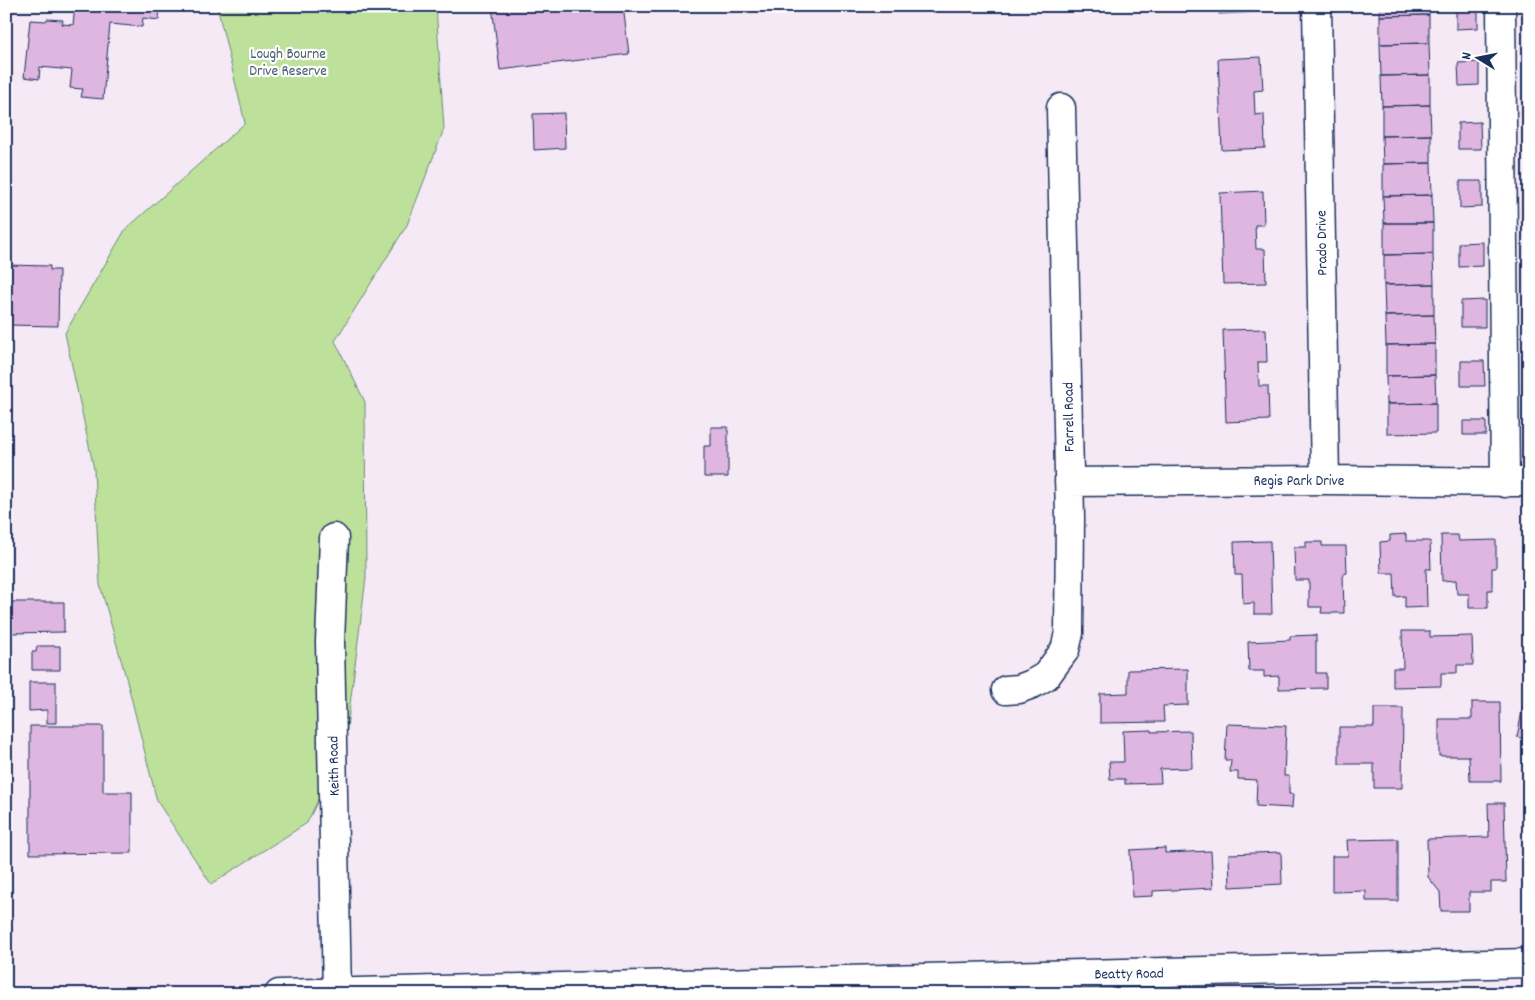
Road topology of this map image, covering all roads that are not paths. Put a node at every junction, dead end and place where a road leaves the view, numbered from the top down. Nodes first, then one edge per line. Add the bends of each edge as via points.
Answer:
1 (1317, 6) edge
2 (1501, 6) edge
3 (1062, 108) dead end
4 (1325, 480) junction
5 (1069, 482) junction
6 (1517, 482) edge
7 (334, 538) dead end
8 (1006, 690) dead end
9 (1529, 963) edge
10 (337, 993) edge
11 (279, 994) edge

1 - 4 street, Prado Drive
2 - 6 street
3 - 5 street, Farrell Road
4 - 5 street, Regis Park Drive
4 - 6 street, Regis Park Drive
5 - 8 street, Farrell Road via 1070,612 1065,650 1046,676 1019,689
7 - 10 street, Keith Road via 330,642
9 - 10 street, Beatty Road
10 - 11 street, Beatty Road

